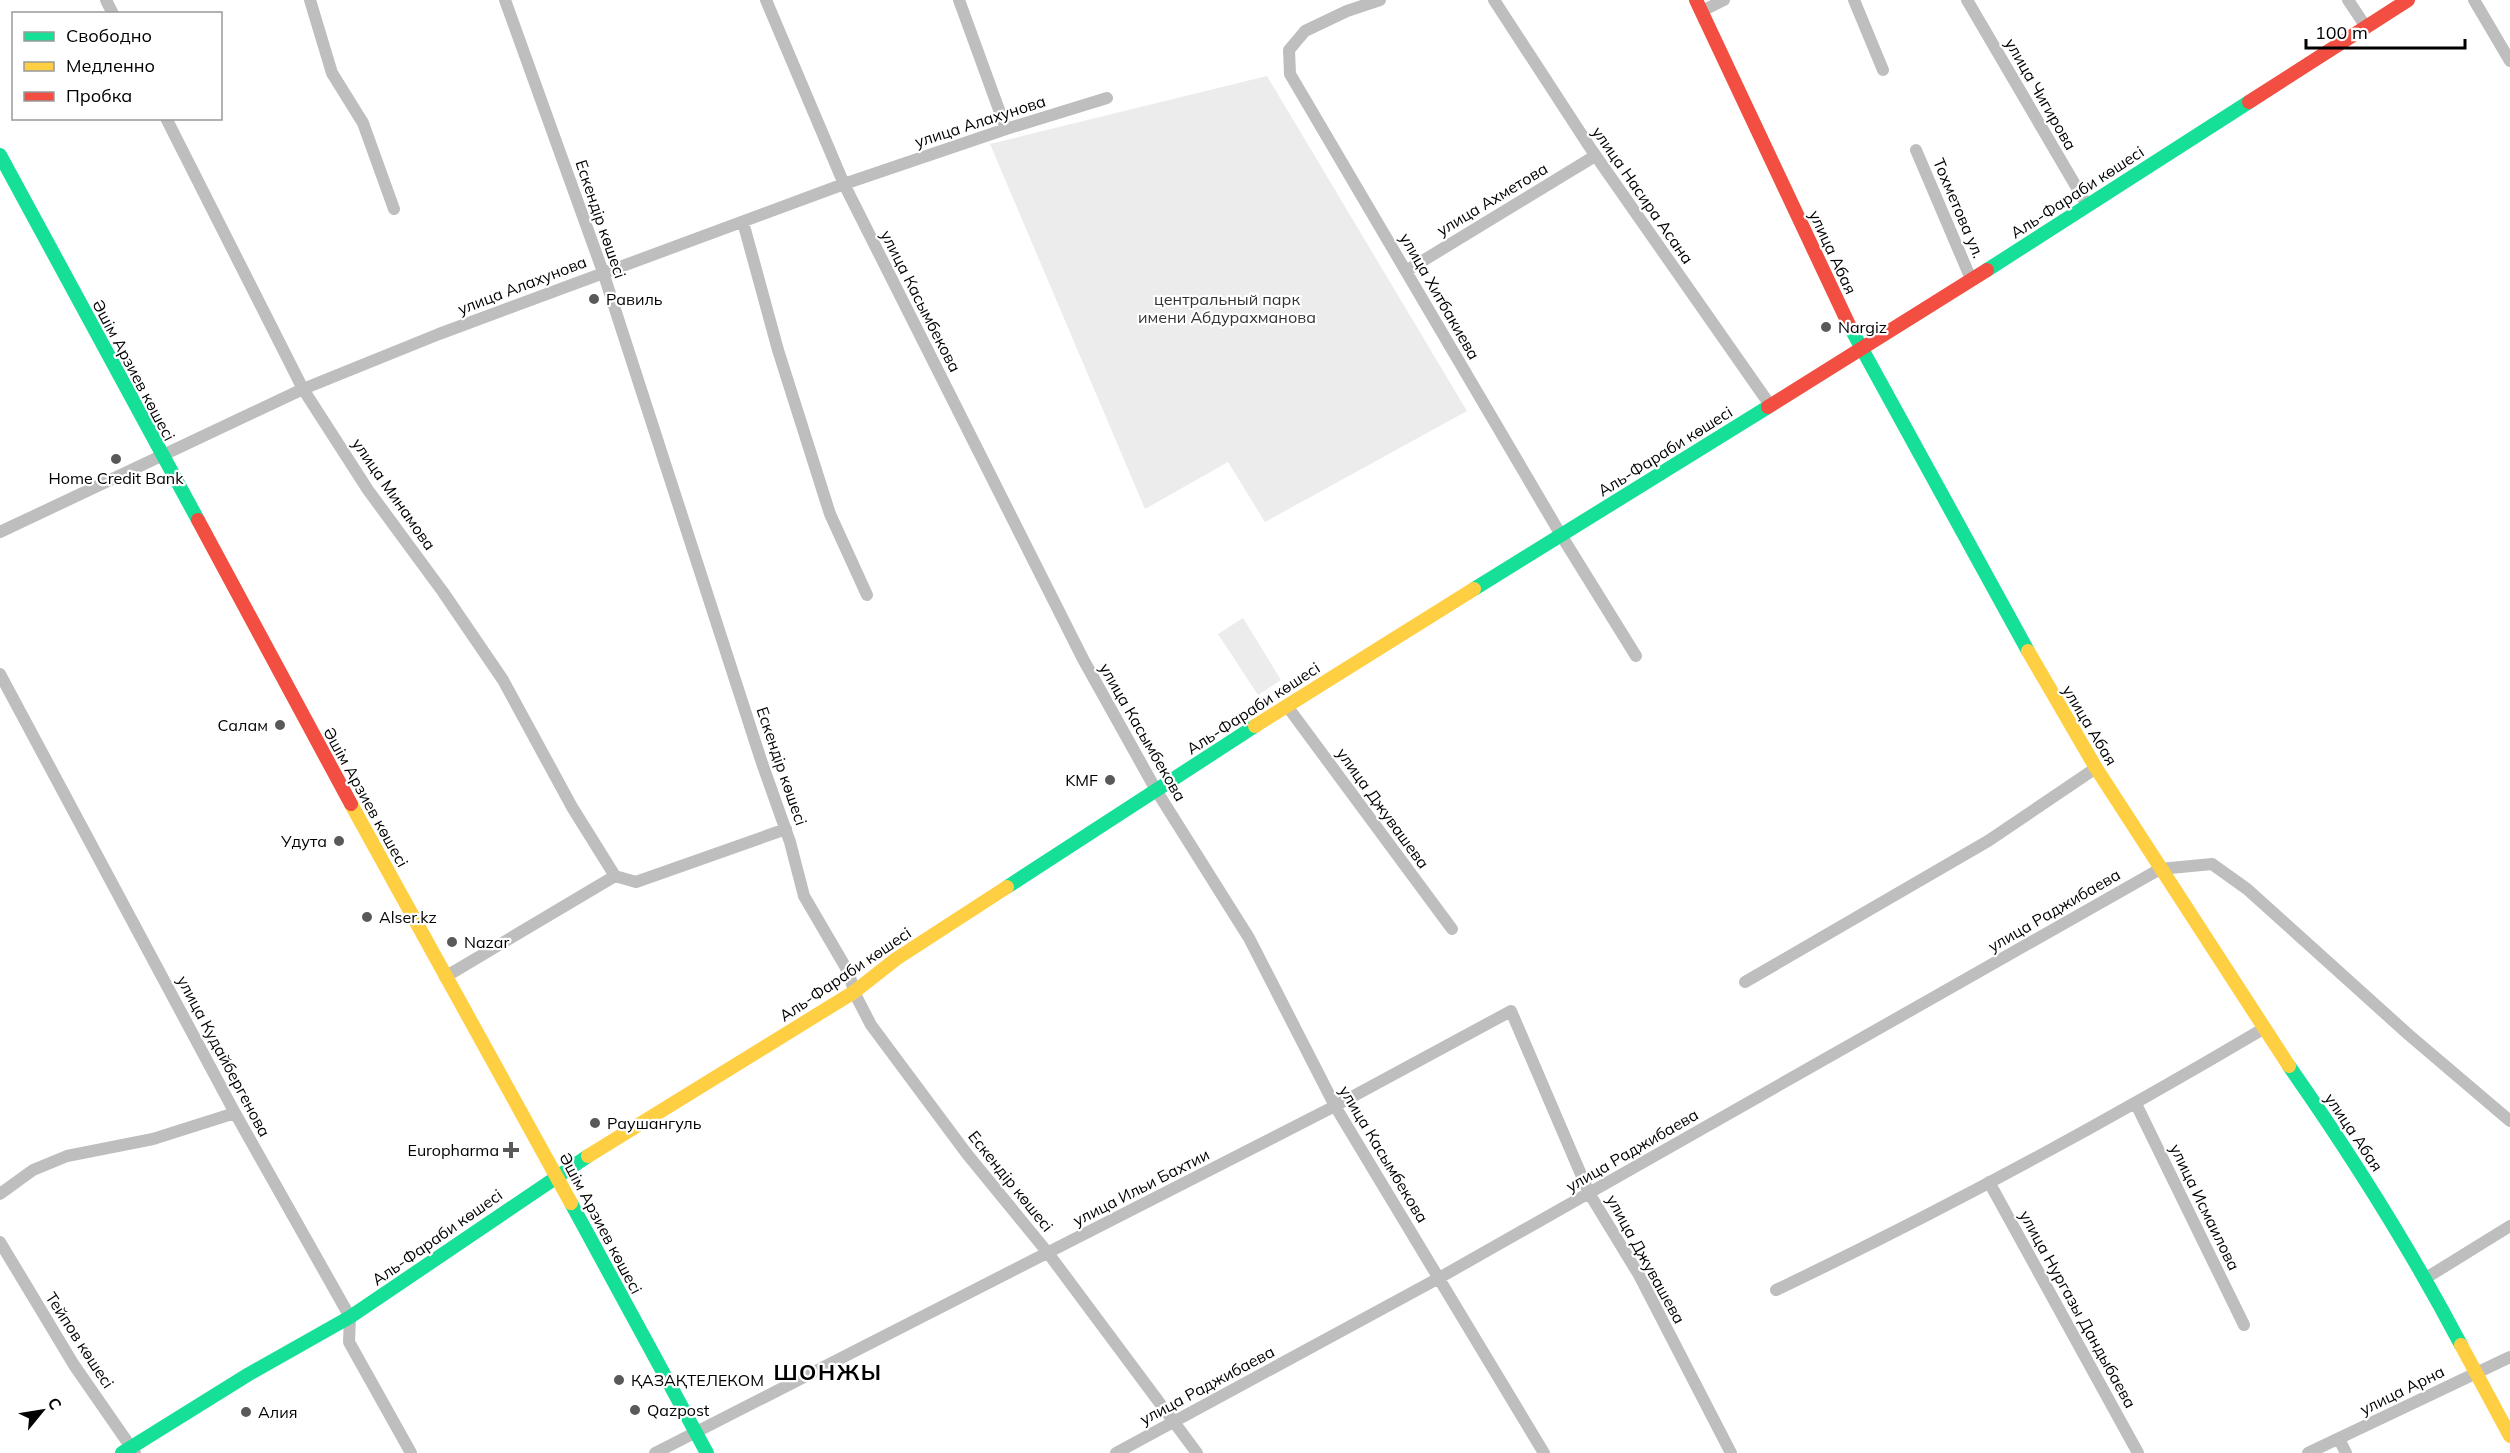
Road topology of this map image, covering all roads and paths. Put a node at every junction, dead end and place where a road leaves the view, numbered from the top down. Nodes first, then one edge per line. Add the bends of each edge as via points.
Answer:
1 (310, 0) edge
2 (505, 0) edge
3 (766, 0) edge
4 (959, 0) edge
5 (1341, 0) edge
6 (1380, 0) edge
7 (1494, 0) edge
8 (1724, 0) edge
9 (1854, 0) edge
10 (1967, 0) edge
11 (2348, 0) edge
12 (2408, 0) edge
13 (2474, 0) edge
14 (1699, 5) edge
15 (1347, 11) junction
16 (2366, 27) junction
17 (2510, 60) edge
18 (1883, 70) dead end
19 (1107, 98) dead end
20 (167, 120) edge
21 (1006, 129) junction
22 (1916, 150) dead end
23 (0, 156) edge
24 (1595, 156) junction
25 (844, 184) junction
26 (2087, 205) junction
27 (394, 209) dead end
28 (743, 222) junction
29 (1406, 271) junction
30 (603, 272) junction
31 (1971, 279) junction
32 (1860, 349) junction
33 (303, 389) junction
34 (1770, 405) junction
35 (162, 456) junction
36 (0, 532) edge
37 (1561, 535) junction
38 (867, 595) dead end
39 (1636, 656) dead end
40 (0, 674) edge
41 (1287, 706) junction
42 (2096, 768) junction
43 (1156, 790) junction
44 (786, 830) junction
45 (2160, 869) junction
46 (615, 876) junction
47 (1452, 929) dead end
48 (445, 977) junction
49 (1745, 982) dead end
50 (854, 992) junction
51 (1511, 1011) joint
52 (2263, 1029) junction
53 (2136, 1104) junction
54 (1335, 1106) junction
55 (235, 1113) junction
56 (2510, 1121) edge
57 (556, 1175) junction
58 (1989, 1182) junction
59 (1589, 1193) junction
60 (0, 1194) edge
61 (2510, 1226) edge
62 (0, 1242) edge
63 (1048, 1253) junction
64 (1440, 1278) junction
65 (2426, 1278) junction
66 (1776, 1290) dead end
67 (350, 1317) junction
68 (2244, 1325) dead end
69 (2510, 1357) edge
70 (2476, 1372) junction
71 (1174, 1422) junction
72 (694, 1431) junction
73 (2510, 1436) edge
74 (2339, 1439) junction
75 (130, 1451) edge
76 (411, 1453) edge
77 (655, 1453) edge
78 (707, 1453) edge
79 (1116, 1453) edge
80 (1197, 1453) edge
81 (1544, 1453) edge
82 (1731, 1453) edge
83 (2138, 1453) edge
84 (2308, 1453) edge
85 (2346, 1453) edge

1 - 27 street via 332,73 363,123
2 - 30 street, Ескендір көшесі
3 - 25 street, улица Касымбекова
4 - 21 street
5 - 15 street
6 - 15 street
7 - 24 street, улица Насира Асана
8 - 14 street
9 - 18 street
10 - 26 street, улица Чигирова
11 - 16 street
12 - 16 main road, Аль-Фараби көшесі
13 - 17 street
14 - 32 main road, улица Абая
15 - 29 street, улица Хитбакиева via 1305,31 1289,50 1290,74
16 - 26 main road, Аль-Фараби көшесі
19 - 21 street, улица Алахунова
20 - 33 street, улица Минамова
21 - 25 street, улица Алахунова
22 - 31 street, Тохметова ул.
23 - 35 main road, Әшім Арзиев көшесі
24 - 29 street, улица Ахметова
24 - 34 street, улица Насира Асана
25 - 28 street, улица Алахунова
25 - 43 street, улица Касымбекова via 1083,659
26 - 31 main road, Аль-Фараби көшесі
28 - 30 street, улица Алахунова
28 - 38 street via 778,350 830,514
29 - 37 street, улица Хитбакиева
30 - 33 street, улица Алахунова
30 - 44 street, Ескендір көшесі
31 - 32 main road, Аль-Фараби көшесі
32 - 34 main road, Аль-Фараби көшесі
32 - 42 main road, улица Абая
33 - 35 street, улица Алахунова
33 - 46 street, улица Минамова via 368,490 503,680 572,807
34 - 37 main road, Аль-Фараби көшесі
35 - 36 street, улица Алахунова
35 - 48 main road, Әшім Арзиев көшесі
37 - 39 street, улица Хитбакиева
37 - 41 main road, Аль-Фараби көшесі
40 - 55 street, улица Кудайбергенова
41 - 43 main road, Аль-Фараби көшесі
41 - 47 street, улица Джувашева
42 - 45 main road, улица Абая
42 - 49 street via 1988,841
43 - 50 main road, Аль-Фараби көшесі via 896,959
43 - 54 street, улица Касымбекова via 1249,938
44 - 46 street via 636,882
44 - 50 street, Ескендір көшесі via 804,896 849,973
45 - 52 main road, улица Абая
45 - 56 street via 2212,864 2247,889
45 - 59 street, улица Раджибаева
46 - 48 street
48 - 57 main road, Әшім Арзиев көшесі
50 - 57 main road, Аль-Фараби көшесі
50 - 63 street, Ескендір көшесі via 870,1026
51 - 54 street, улица Ильи Бахтии
51 - 59 street, улица Джувашева
52 - 53 street
52 - 65 main road, улица Абая via 2350,1154
53 - 58 street
53 - 68 street, улица Исмаилова
54 - 63 street, улица Ильи Бахтии
54 - 64 street, улица Касымбекова
55 - 60 street via 153,1139 67,1156 33,1170
55 - 67 street, улица Кудайбергенова
57 - 67 main road, Аль-Фараби көшесі
57 - 72 main road, Әшім Арзиев көшесі
58 - 66 street
58 - 83 street, улица Нургазы Дандыбаева
59 - 64 street, улица Раджибаева
59 - 82 street, улица Джувашева via 1639,1275
61 - 65 street
62 - 75 street, Тейпов көшесі
63 - 71 street, Ескендір көшесі
63 - 72 street, улица Ильи Бахтии
64 - 71 street, улица Раджибаева
64 - 81 street, улица Касымбекова
65 - 70 main road, улица Абая
67 - 75 main road, Аль-Фараби көшесі via 249,1374
67 - 76 street, улица Кудайбергенова via 349,1342
69 - 70 street, улица Арна
70 - 73 main road, улица Абая
70 - 74 street, улица Арна
71 - 79 street, улица Раджибаева
71 - 80 street, Ескендір көшесі
72 - 77 street, улица Ильи Бахтии
72 - 78 main road, Әшім Арзиев көшесі
74 - 84 street, улица Арна
74 - 85 street

